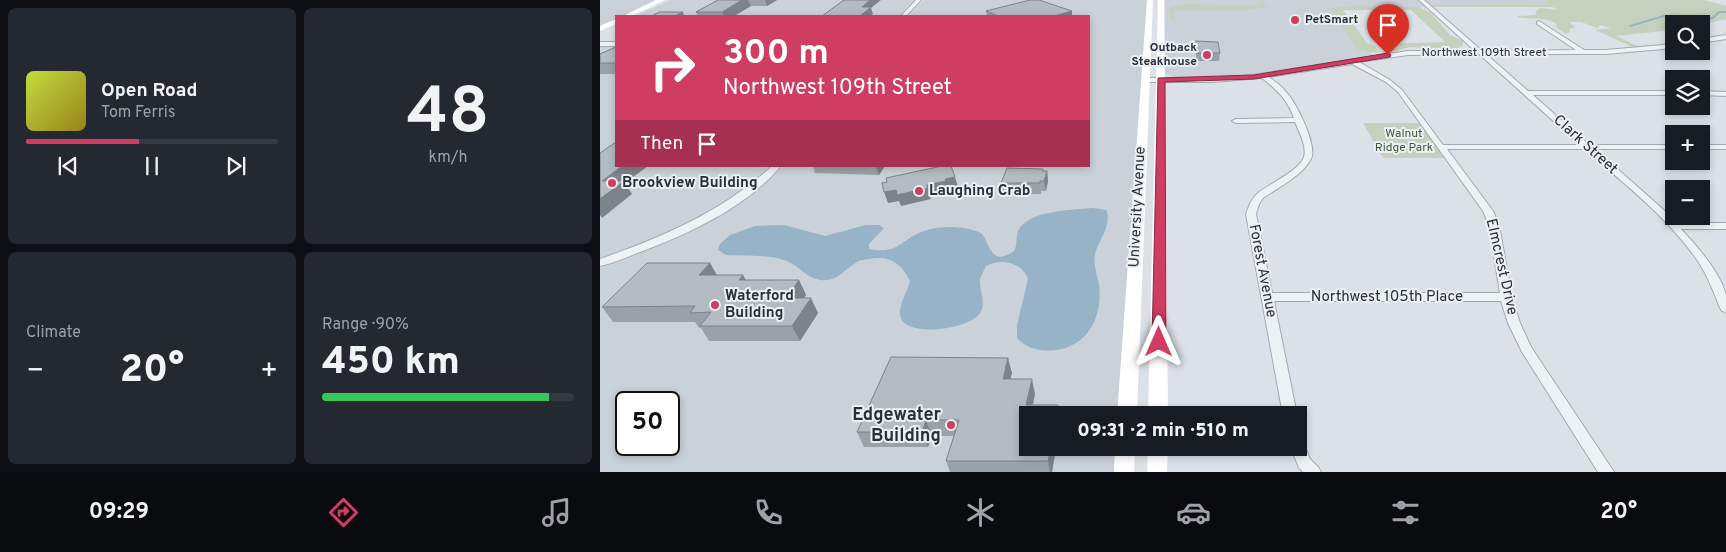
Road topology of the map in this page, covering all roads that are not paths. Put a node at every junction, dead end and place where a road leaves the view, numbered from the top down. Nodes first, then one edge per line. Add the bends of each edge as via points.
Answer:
1 (662, 0) edge
2 (919, 0) edge
3 (1150, 0) edge
4 (1161, 0) edge
5 (1422, 0) edge
6 (629, 15) edge
7 (904, 15) edge
8 (615, 22) edge
9 (1539, 23) dead end
10 (600, 29) edge
11 (1726, 37) edge
12 (1710, 40) edge
13 (600, 44) edge
14 (615, 44) edge
15 (1665, 47) edge
16 (1481, 53) junction
17 (1583, 53) junction
18 (1352, 61) junction
19 (1264, 76) junction
20 (1154, 80) junction
21 (1527, 93) junction
22 (1665, 93) edge
23 (1710, 93) edge
24 (1726, 94) edge
25 (1299, 120) junction
26 (1236, 121) dead end
27 (1443, 147) junction
28 (1588, 147) junction
29 (1665, 147) edge
30 (1710, 147) edge
31 (1726, 147) edge
32 (776, 167) edge
33 (1674, 226) junction
34 (1726, 226) edge
35 (600, 263) edge
36 (1267, 297) junction
37 (1506, 297) junction
38 (1726, 308) edge
39 (1128, 406) edge
40 (1158, 406) edge
41 (1288, 406) edge
42 (1125, 456) edge
43 (1158, 456) edge
44 (1302, 456) edge
45 (1124, 472) edge
46 (1157, 472) edge
47 (1312, 472) edge
48 (1606, 472) edge

1 - 6 main road
2 - 7 street
3 - 20 main road, University Avenue
4 - 20 main road, University Avenue
5 - 16 street, Clark Street
8 - 10 main road
9 - 17 street
11 - 12 street
13 - 14 street
15 - 17 street, Northwest 109th Street
16 - 17 street, Northwest 109th Street
16 - 18 street, Northwest 109th Street via 1408,54
16 - 21 street, Clark Street
18 - 19 street, Northwest 109th Street
18 - 27 street, Elmcrest Drive via 1400,90
19 - 20 street, Northwest 109th Street
19 - 25 street, Forest Avenue via 1284,93
20 - 39 main road, University Avenue
20 - 40 main road, University Avenue
21 - 22 street
21 - 28 street, Clark Street
23 - 24 street
25 - 26 street
25 - 36 street, Forest Avenue via 1308,145 1308,157 1300,168 1260,196 1252,214
27 - 28 street
27 - 37 street, Elmcrest Drive via 1488,211 1497,239
28 - 29 street
28 - 33 street, Clark Street
30 - 31 street
32 - 35 street via 753,188 705,218
33 - 34 street
33 - 38 street, Clark Street via 1713,278
36 - 37 street, Northwest 105th Place
36 - 41 street, Forest Avenue
37 - 48 street, Elmcrest Drive via 1526,349
42 - 45 main road
43 - 46 main road
44 - 47 street

